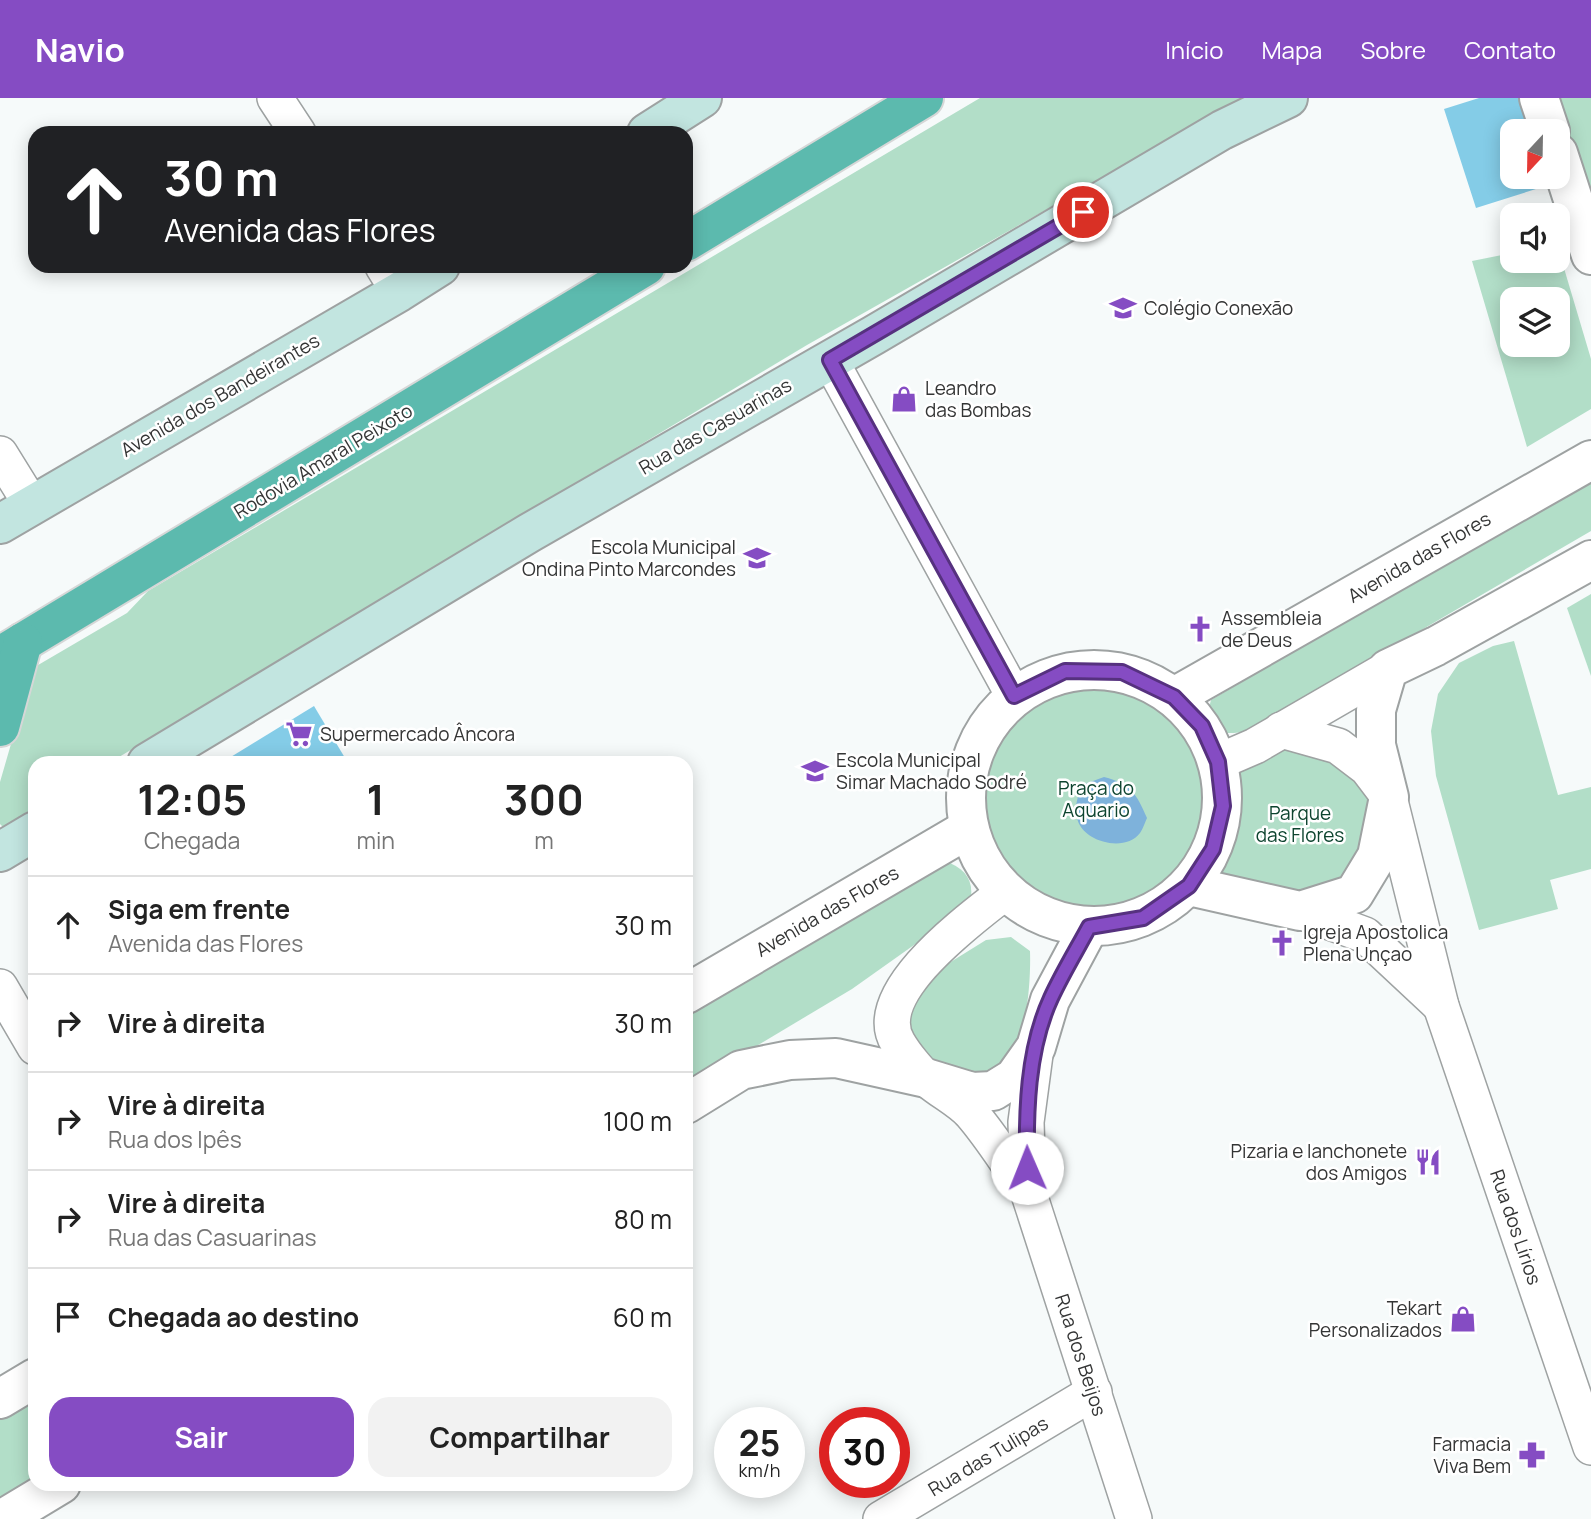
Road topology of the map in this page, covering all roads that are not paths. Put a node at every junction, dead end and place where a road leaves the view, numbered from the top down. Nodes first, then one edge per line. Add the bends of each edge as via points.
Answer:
1 (275, 98) edge
2 (702, 98) edge
3 (924, 98) edge
4 (1288, 98) edge
5 (1539, 98) edge
6 (1546, 119) edge
7 (293, 126) edge
8 (658, 126) edge
9 (1570, 189) edge
10 (693, 238) edge
11 (1591, 255) edge
12 (414, 273) edge
13 (634, 273) edge
14 (391, 279) edge
15 (830, 360) junction
16 (0, 454) edge
17 (1591, 460) edge
18 (32, 504) junction
19 (0, 524) edge
20 (1591, 560) edge
21 (11, 649) edge
22 (1388, 669) junction
23 (1014, 696) junction
24 (1174, 697) junction
25 (0, 727) edge
26 (1281, 730) junction
27 (159, 756) edge
28 (1218, 762) junction
29 (1389, 797) junction
30 (968, 829) junction
31 (28, 835) edge
32 (0, 852) edge
33 (1189, 886) junction
34 (1005, 892) junction
35 (1300, 911) junction
36 (1089, 927) junction
37 (0, 986) edge
38 (693, 990) edge
39 (1441, 1006) junction
40 (28, 1035) edge
41 (1036, 1046) junction
42 (926, 1078) junction
43 (693, 1100) edge
44 (1028, 1192) junction
45 (28, 1382) edge
46 (1094, 1392) junction
47 (0, 1399) edge
48 (1591, 1447) edge
49 (50, 1491) edge
50 (4, 1519) edge
51 (881, 1519) edge
52 (1134, 1519) edge

1 - 7 street
2 - 8 main road
3 - 10 highway
4 - 15 main road, Rua das Casuarinas via 1222,130
5 - 6 street
9 - 11 street
12 - 14 main road, Avenida dos Bandeirantes
13 - 21 highway, Rodovia Amaral Peixoto
14 - 18 main road, Avenida dos Bandeirantes
15 - 23 street
15 - 27 main road, Rua das Casuarinas via 529,533
16 - 18 street
17 - 24 street, Avenida das Flores
18 - 19 main road, Avenida dos Bandeirantes
20 - 22 street
21 - 25 highway
22 - 26 street
22 - 29 street via 1376,710 1376,745
23 - 24 street via 1065,671 1122,672
23 - 30 street via 981,733 965,780
24 - 28 street via 1202,726
26 - 28 street
26 - 29 street via 1338,746 1367,768
28 - 33 street via 1223,806 1213,849
29 - 35 street via 1377,856 1354,894
29 - 39 street, Rua dos Lírios
30 - 34 street via 982,863
30 - 38 street, Avenida das Flores
31 - 32 main road
33 - 35 street
33 - 36 street via 1143,918
34 - 36 street via 1044,917
34 - 42 street via 956,930 899,996 892,1018 896,1041
35 - 39 street, Rua dos Lírios via 1365,935
36 - 41 street via 1050,1000
37 - 40 street
39 - 48 street, Rua dos Lírios
41 - 42 street via 1014,1078 993,1091 972,1092
41 - 44 street, Rua dos Beijos via 1026,1122
42 - 43 street via 836,1058 790,1060 741,1070
42 - 44 street, Rua dos Beijos via 970,1112
44 - 46 street, Rua dos Beijos
45 - 47 street
46 - 51 street, Rua das Tulipas
46 - 52 street, Rua dos Beijos
49 - 50 street

